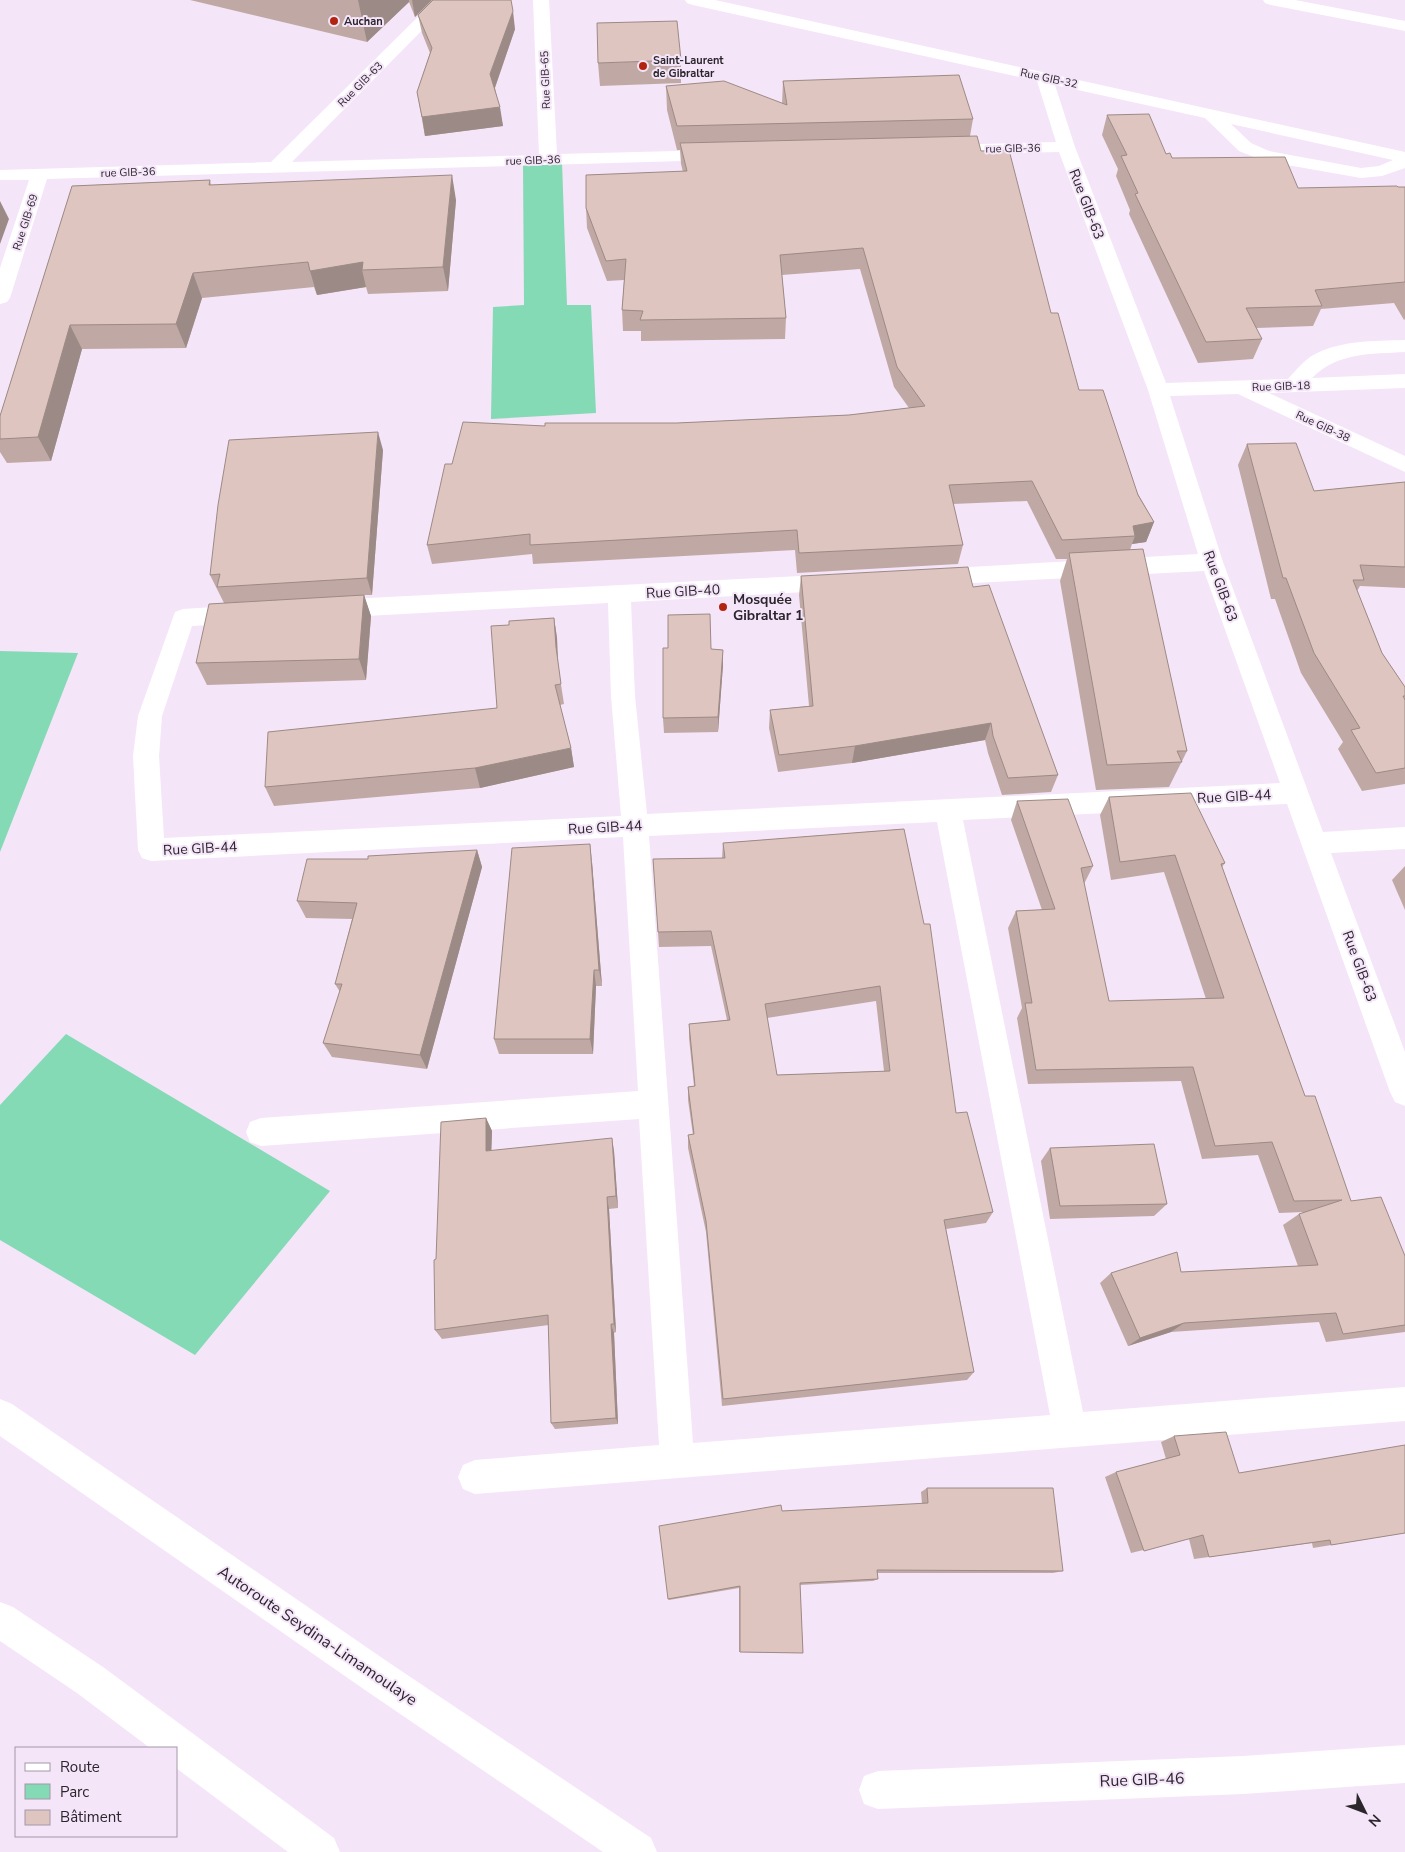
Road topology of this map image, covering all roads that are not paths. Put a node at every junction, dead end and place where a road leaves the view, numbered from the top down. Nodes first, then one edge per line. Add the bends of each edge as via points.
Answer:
1 (444, 0) edge
2 (541, 0) edge
3 (693, 0) edge
4 (1271, 0) edge
5 (1405, 26) edge
6 (1044, 77) junction
7 (1211, 114) junction
8 (1066, 147) junction
9 (928, 150) edge
10 (732, 155) edge
11 (1405, 157) edge
12 (548, 160) junction
13 (1405, 161) edge
14 (276, 167) junction
15 (40, 174) junction
16 (0, 175) edge
17 (0, 298) edge
18 (1405, 346) edge
19 (1405, 382) edge
20 (1292, 386) junction
21 (1242, 388) junction
22 (1158, 390) junction
23 (1405, 465) edge
24 (1212, 562) junction
25 (915, 578) edge
26 (856, 582) edge
27 (619, 594) junction
28 (309, 610) edge
29 (261, 613) edge
30 (1296, 793) junction
31 (948, 810) junction
32 (635, 826) junction
33 (1405, 838) edge
34 (1315, 843) junction
35 (1405, 1092) edge
36 (654, 1104) junction
37 (261, 1132) dead end
38 (1405, 1404) edge
39 (0, 1416) edge
40 (1070, 1430) junction
41 (677, 1461) junction
42 (475, 1477) dead end
43 (0, 1620) edge
44 (1405, 1764) edge
45 (878, 1790) dead end
46 (320, 1852) edge
47 (637, 1852) edge

1 - 14 main road, Rue GIB-63
2 - 12 main road, Rue GIB-65
3 - 6 main road, Rue GIB-32
4 - 5 main road
6 - 7 main road, Rue GIB-32
6 - 8 main road, Rue GIB-63
7 - 11 main road, Rue GIB-32
7 - 13 main road via 1245,147 1264,156 1362,173 1382,171
8 - 9 main road, rue GIB-36
8 - 22 main road, Rue GIB-63
10 - 12 main road, rue GIB-36
12 - 14 main road, rue GIB-36
14 - 15 main road, rue GIB-36
15 - 16 main road, rue GIB-36
15 - 17 main road, Rue GIB-69
18 - 20 main road via 1359,348 1319,360
19 - 20 main road, Rue GIB-18
20 - 21 main road, Rue GIB-18
21 - 22 main road, Rue GIB-18
21 - 23 main road, Rue GIB-38
22 - 24 main road, Rue GIB-63
24 - 25 main road
24 - 30 main road, Rue GIB-63
26 - 27 main road, Rue GIB-40
27 - 28 main road, Rue GIB-40
27 - 32 main road via 623,696
29 - 32 main road, Rue GIB-44 via 184,618 150,716 146,756 151,850
30 - 31 main road, Rue GIB-44
30 - 34 main road, Rue GIB-63
31 - 32 main road, Rue GIB-44
31 - 40 main road
32 - 36 main road
33 - 34 main road
34 - 35 main road, Rue GIB-63
36 - 37 main road
36 - 41 main road
38 - 40 main road
39 - 47 main road, Autoroute Seydina-Limamoulaye
40 - 41 main road
41 - 42 main road
43 - 46 main road via 90,1680
44 - 45 main road, Rue GIB-46 via 1243,1775

